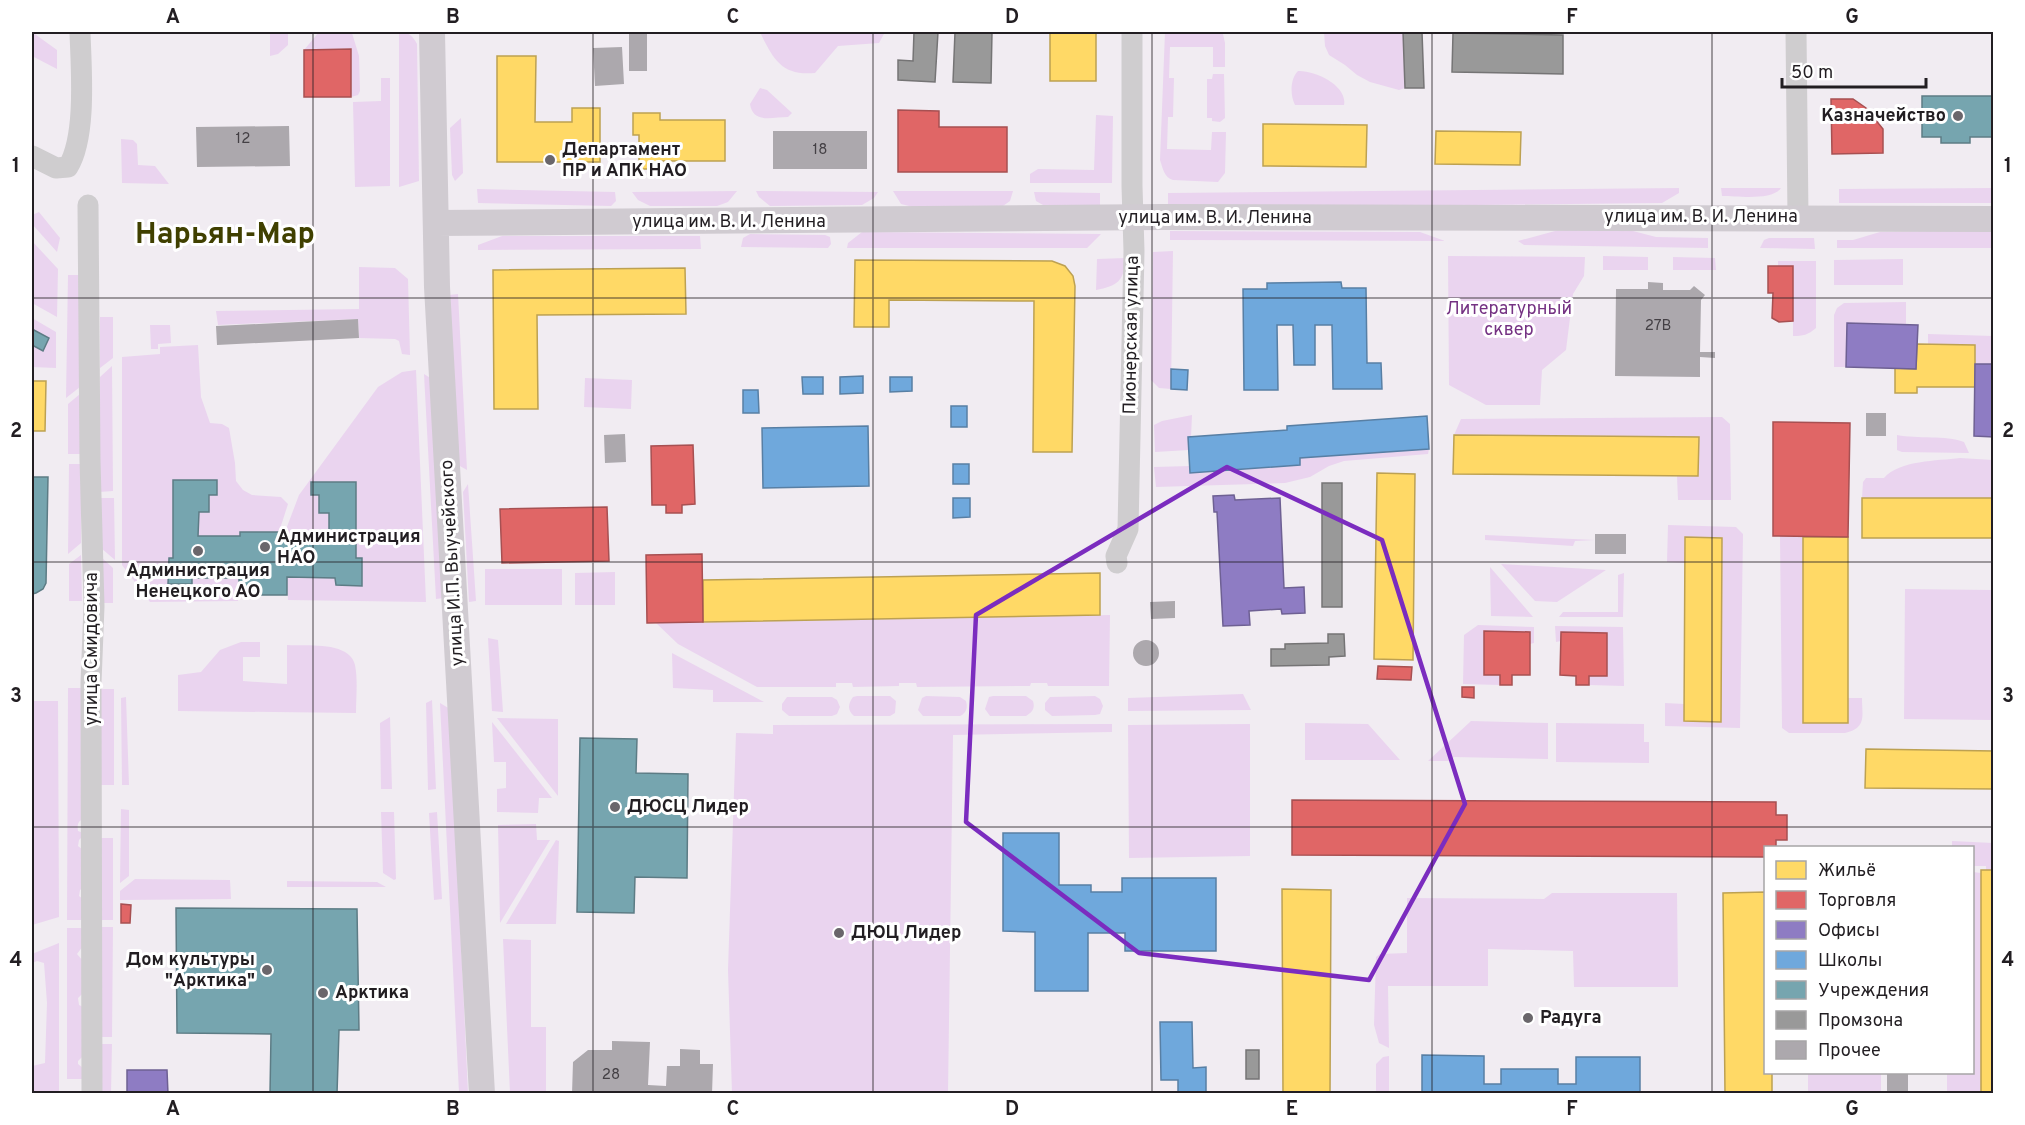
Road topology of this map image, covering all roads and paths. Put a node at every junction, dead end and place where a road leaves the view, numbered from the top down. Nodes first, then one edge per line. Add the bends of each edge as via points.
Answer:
1 (81, 32) edge
2 (432, 32) edge
3 (1132, 32) edge
4 (1796, 32) edge
5 (32, 156) edge
6 (88, 205) dead end
7 (1133, 218) junction
8 (1798, 218) junction
9 (1994, 219) edge
10 (436, 223) junction
11 (1117, 563) dead end
12 (92, 1094) edge
13 (482, 1094) edge

1 - 5 street via 82,111 73,159 69,167 56,168
2 - 10 main road, улица И.П. Выучейского
3 - 7 street, Пионерская улица
4 - 8 street
6 - 12 street, улица Смидовича via 94,606
7 - 8 main road, улица им. В. И. Ленина
7 - 10 main road, улица им. В. И. Ленина
7 - 11 street, Пионерская улица via 1128,529 1116,556
8 - 9 main road, улица им. В. И. Ленина
10 - 13 main road, улица И.П. Выучейского

